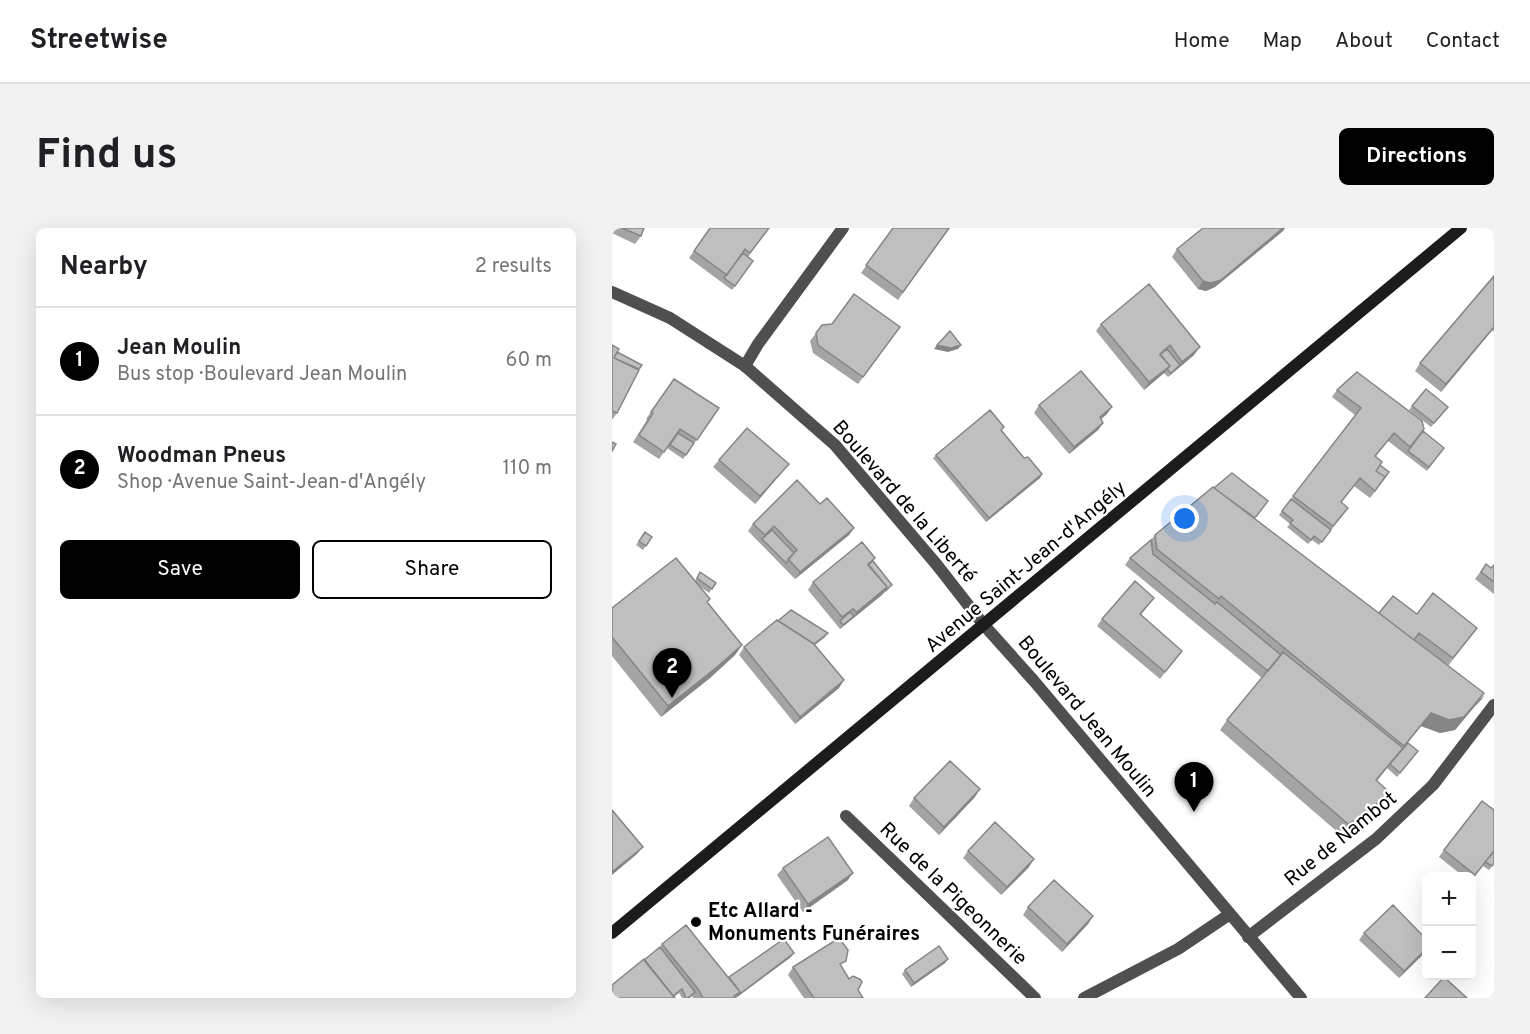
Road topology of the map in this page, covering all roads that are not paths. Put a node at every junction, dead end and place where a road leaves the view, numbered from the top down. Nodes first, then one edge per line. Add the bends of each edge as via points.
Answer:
1 (843, 228) edge
2 (1461, 228) edge
3 (612, 292) edge
4 (745, 366) junction
5 (984, 624) junction
6 (1494, 705) edge
7 (846, 816) dead end
8 (1230, 914) junction
9 (612, 933) edge
10 (1248, 937) junction
11 (1035, 998) edge
12 (1084, 998) edge
13 (1301, 998) edge

1 - 4 street
2 - 5 main road, Avenue Saint-Jean-d'Angély
3 - 4 street, Boulevard de la Liberté via 670,318
4 - 5 street, Boulevard de la Liberté via 835,445
5 - 8 street, Boulevard Jean Moulin
5 - 9 main road, Avenue Saint-Jean-d'Angély
6 - 10 street, Rue de Nambot via 1432,785 1376,838
7 - 11 street, Rue de la Pigeonnerie
8 - 10 street, Boulevard Jean Moulin
8 - 12 street via 1178,949
10 - 13 street, Boulevard Jean Moulin

